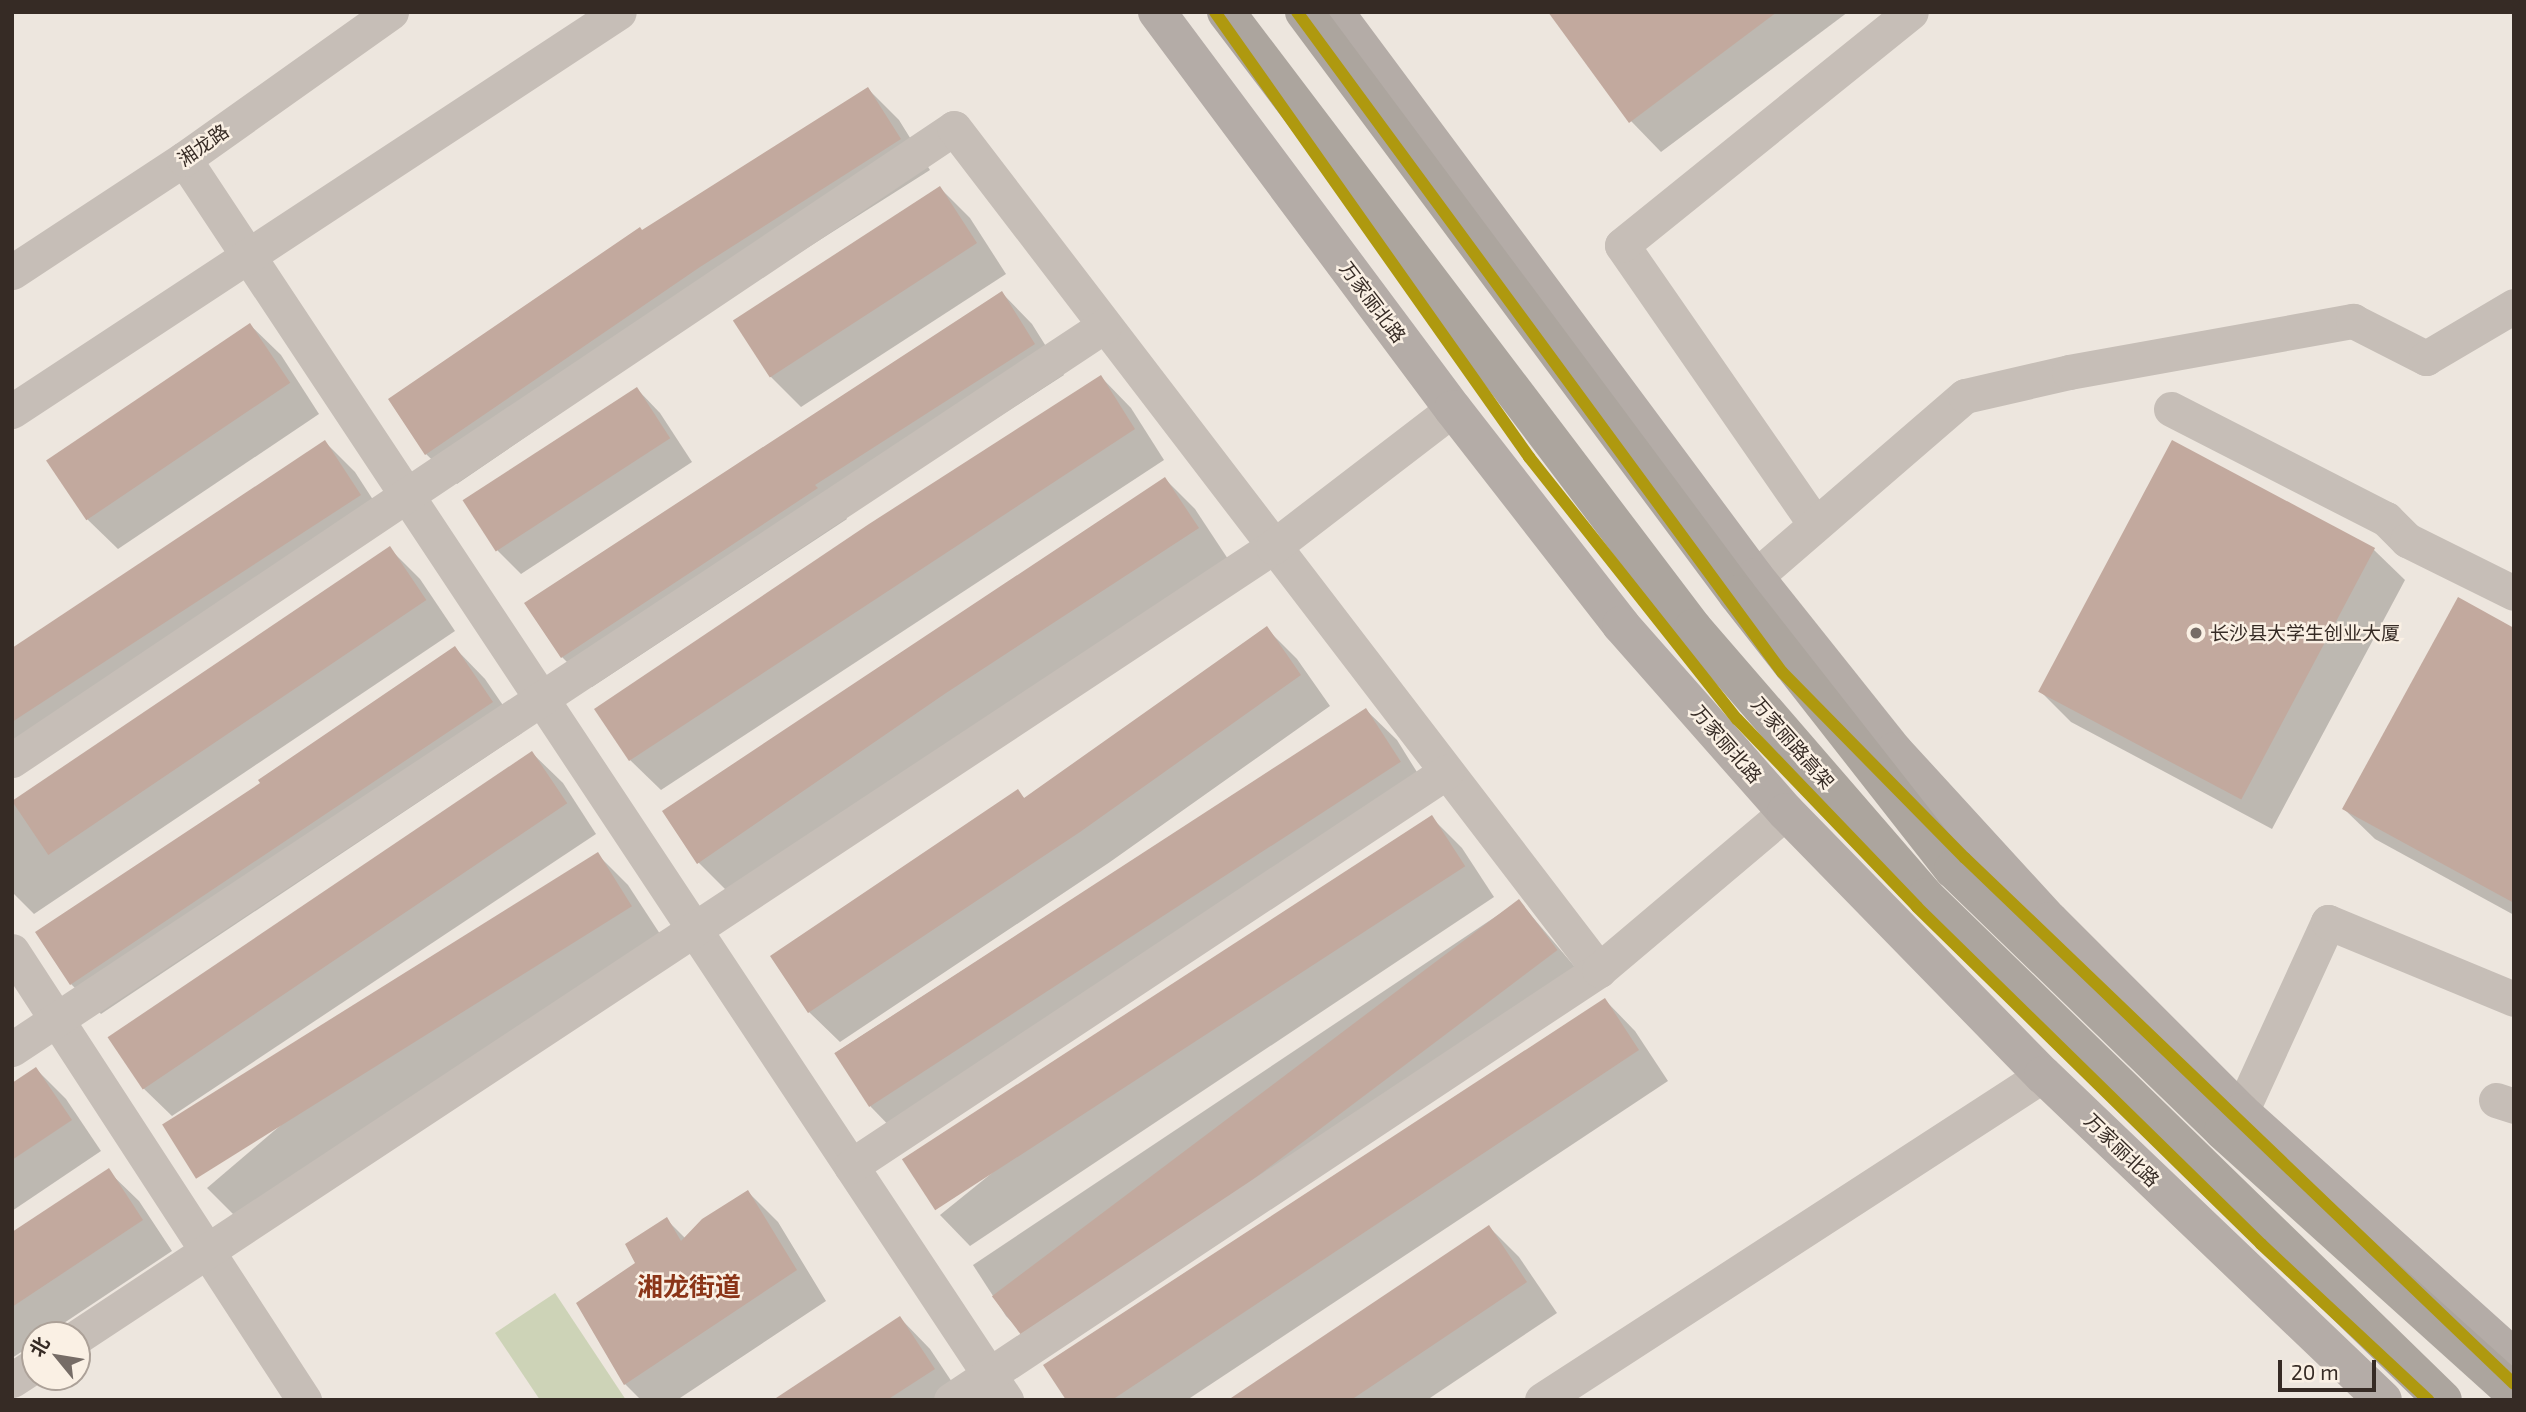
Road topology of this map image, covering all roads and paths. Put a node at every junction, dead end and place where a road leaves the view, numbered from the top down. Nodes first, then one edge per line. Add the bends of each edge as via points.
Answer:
1 (391, 12) edge
2 (619, 12) edge
3 (1157, 12) edge
4 (1226, 12) edge
5 (1304, 12) edge
6 (1335, 12) edge
7 (1911, 12) edge
8 (184, 159) junction
9 (248, 256) junction
10 (12, 272) edge
11 (2514, 306) edge
12 (1104, 326) junction
13 (1452, 409) junction
14 (2171, 409) dead end
15 (12, 411) edge
16 (407, 496) junction
17 (1815, 524) junction
18 (1273, 547) junction
19 (1755, 577) junction
20 (2514, 593) edge
21 (541, 699) junction
22 (12, 760) edge
23 (1446, 772) junction
24 (1786, 812) junction
25 (695, 930) junction
26 (12, 951) edge
27 (1598, 970) junction
28 (2514, 999) edge
29 (57, 1020) junction
30 (12, 1049) edge
31 (2043, 1075) junction
32 (2241, 1112) junction
33 (851, 1166) junction
34 (207, 1251) junction
35 (91, 1328) edge
36 (2514, 1358) edge
37 (998, 1387) edge
38 (2514, 1393) edge
39 (304, 1400) edge
40 (951, 1400) edge
41 (1542, 1400) edge
42 (2383, 1400) edge
43 (2443, 1400) edge

1 - 8 street, 湘龙路
2 - 9 street
3 - 13 main road, 万家丽北路
4 - 43 highway, 万家丽路高架 via 1693,628 1926,897
5 - 38 highway via 1737,593 1953,869 2223,1130
6 - 19 main road
7 - 17 street via 1622,245
8 - 9 street
8 - 10 street, 湘龙路
9 - 15 street
9 - 16 street
11 - 17 street via 2426,358 2353,321 2069,372 1965,396
12 - 16 street via 954,128
12 - 18 street
12 - 21 street
13 - 18 street
13 - 24 main road, 万家丽北路 via 1622,625
14 - 20 street via 2386,519 2407,540
16 - 21 street
16 - 22 street
17 - 19 street
18 - 23 street
18 - 25 street
19 - 32 main road via 1894,751 2050,921
21 - 25 street
21 - 29 street
23 - 27 street
23 - 33 street
24 - 27 street
24 - 31 main road, 万家丽北路
25 - 33 street
25 - 34 street
26 - 29 street
27 - 37 street
28 - 32 street via 2329,922
29 - 30 street
29 - 34 street
31 - 41 street via 1776,1243
31 - 42 main road, 万家丽北路
32 - 36 main road
33 - 37 street
34 - 35 street
34 - 39 street
37 - 40 street

